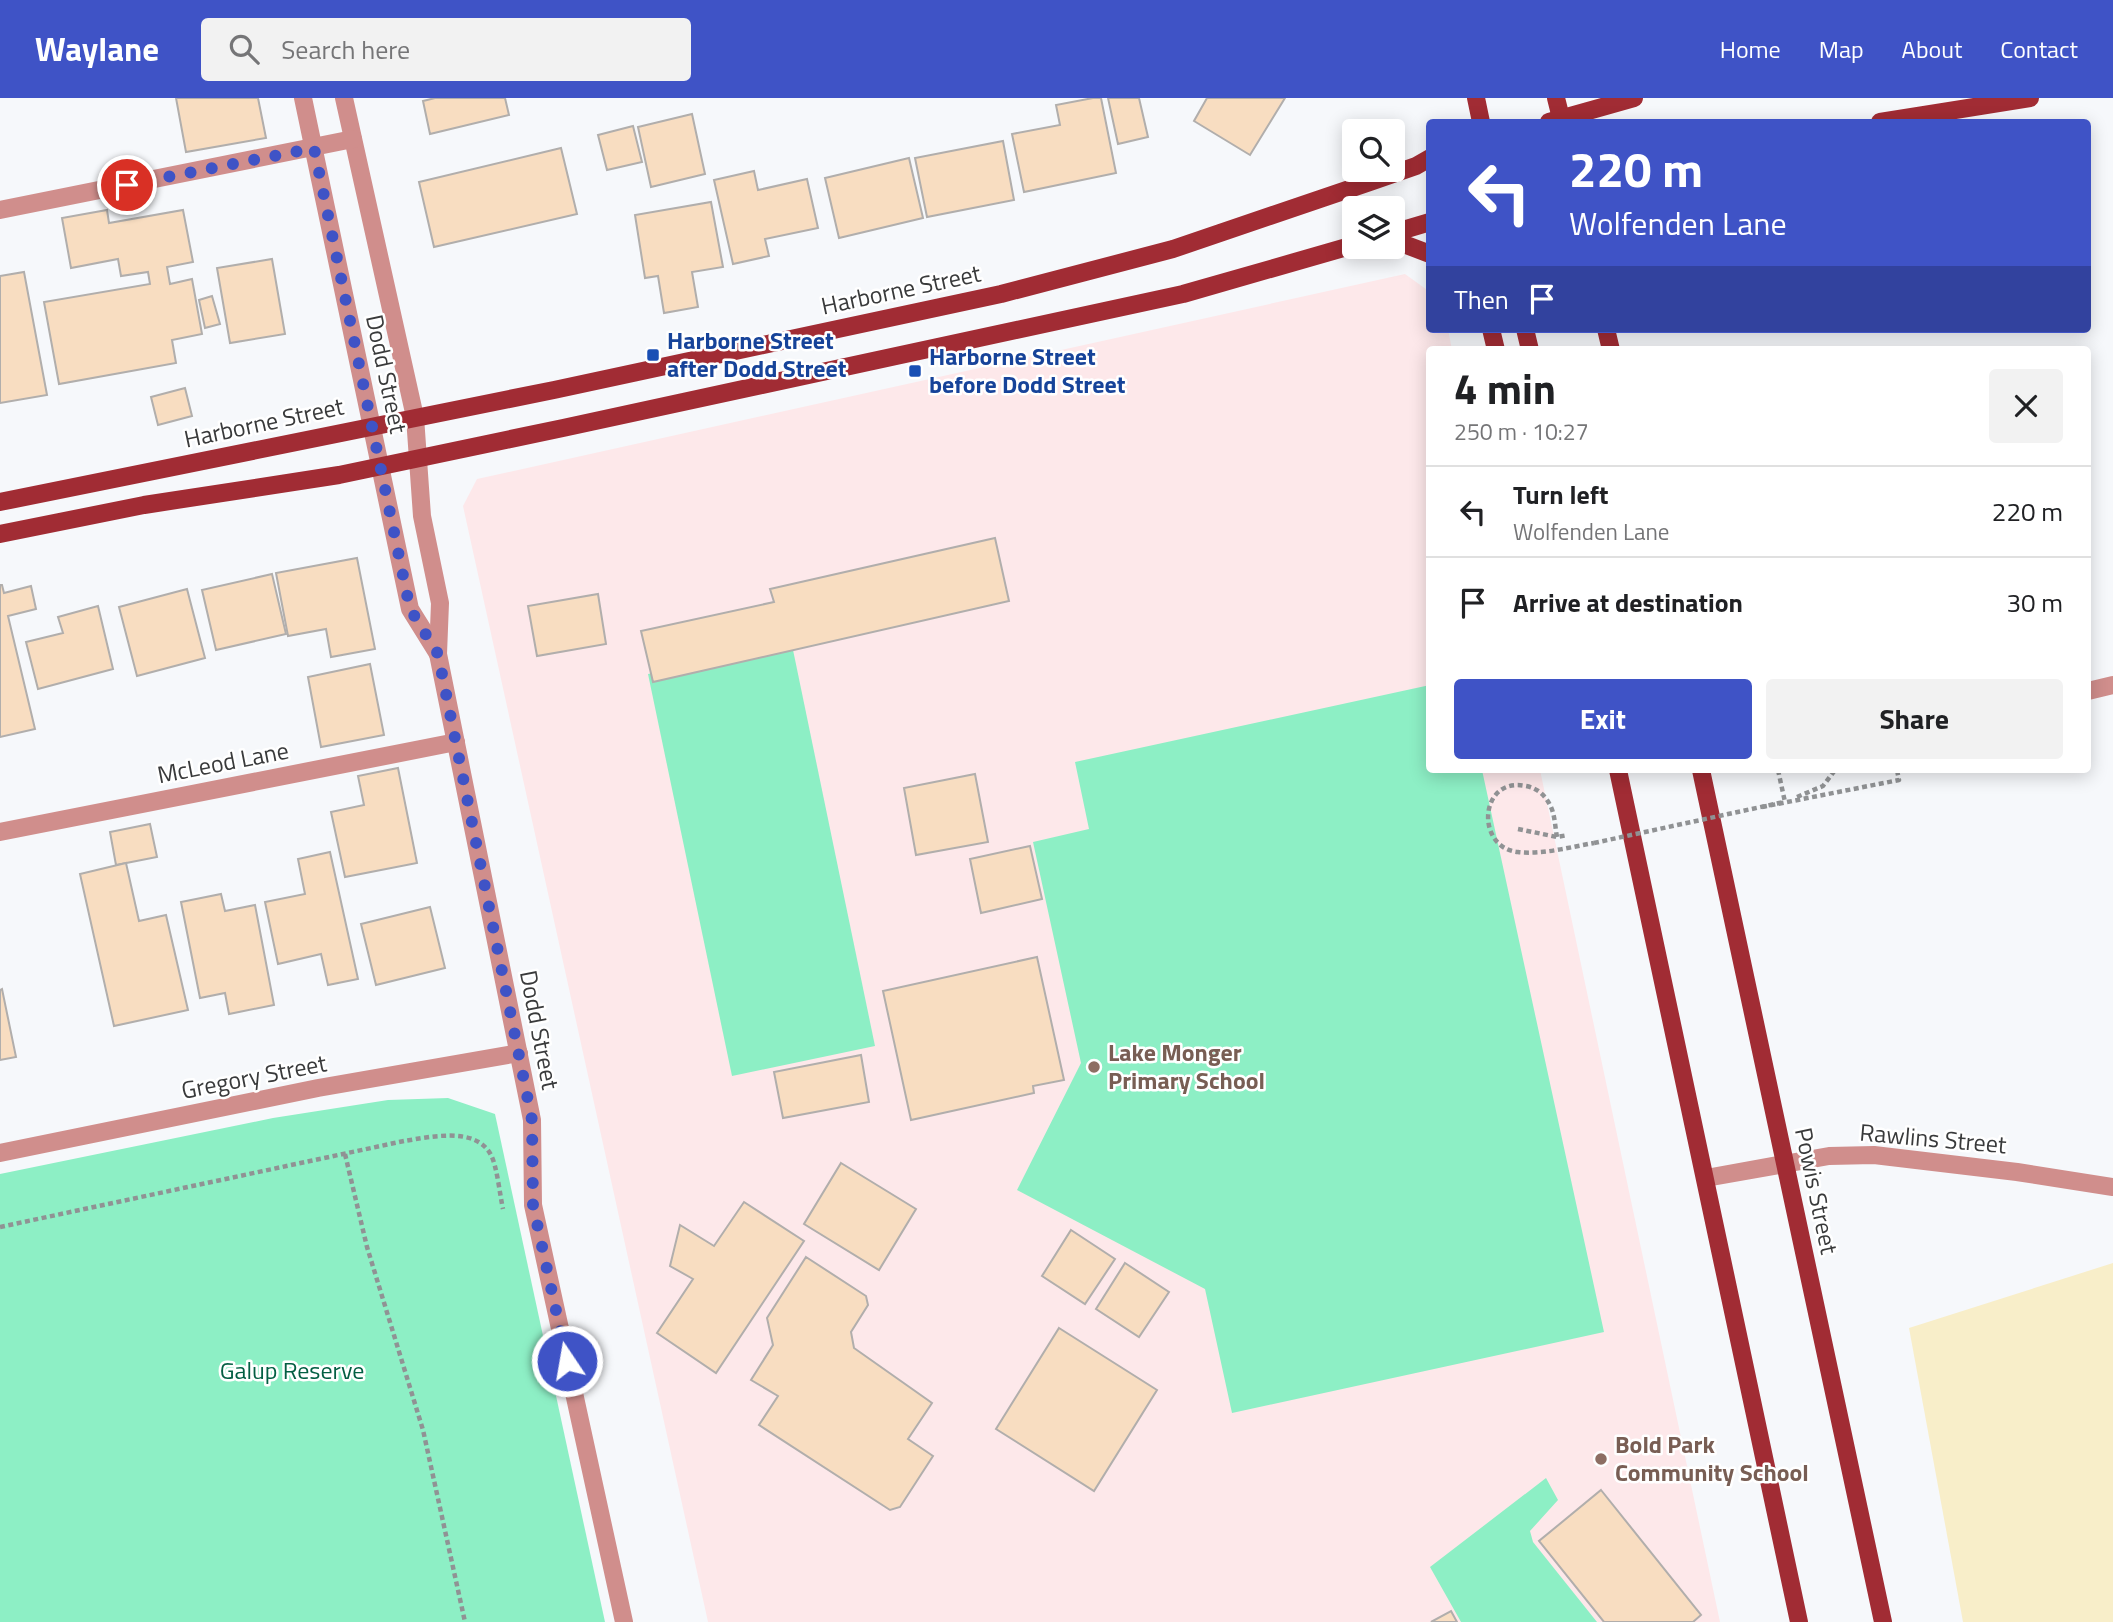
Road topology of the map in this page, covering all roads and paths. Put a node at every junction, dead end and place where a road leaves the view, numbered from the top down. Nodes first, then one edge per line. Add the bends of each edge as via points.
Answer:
1 (303, 98) edge
2 (344, 98) edge
3 (1476, 98) edge
4 (1556, 98) edge
5 (1634, 98) edge
6 (2030, 98) edge
7 (1480, 119) edge
8 (1557, 119) edge
9 (1564, 119) edge
10 (1899, 119) edge
11 (353, 139) junction
12 (314, 148) junction
13 (1426, 160) edge
14 (0, 210) edge
15 (1426, 223) edge
16 (1405, 229) edge
17 (1405, 245) edge
18 (1342, 248) edge
19 (1426, 252) edge
20 (415, 417) junction
21 (372, 426) junction
22 (418, 458) junction
23 (380, 466) junction
24 (0, 502) edge
25 (0, 534) edge
26 (438, 654) junction
27 (2113, 685) edge
28 (2091, 690) edge
29 (456, 741) junction
30 (1619, 773) edge
31 (1702, 773) edge
32 (1779, 773) edge
33 (1833, 773) edge
34 (1898, 773) edge
35 (1784, 802) junction
36 (1762, 807) dead end
37 (1518, 828) dead end
38 (0, 832) edge
39 (1568, 835) dead end
40 (1557, 837) junction
41 (519, 1053) junction
42 (0, 1153) edge
43 (345, 1154) junction
44 (1785, 1163) junction
45 (1706, 1178) junction
46 (2113, 1187) edge
47 (510, 1209) dead end
48 (0, 1227) edge
49 (465, 1622) edge
50 (624, 1622) edge
51 (1799, 1622) edge
52 (1883, 1622) edge

1 - 12 street, Dodd Street
2 - 11 street, Dodd Street
3 - 7 main road
4 - 8 main road
5 - 9 main road
6 - 10 main road
11 - 12 street
11 - 20 street, Dodd Street
12 - 14 street
12 - 21 street, Dodd Street
13 - 20 main road, Harborne Street via 1173,249 1000,294
15 - 16 main road
17 - 19 main road
18 - 22 main road via 1184,294
20 - 21 main road, Harborne Street
20 - 22 street, Dodd Street
21 - 23 street, Dodd Street
21 - 24 main road, Harborne Street
22 - 23 main road
22 - 26 street, Dodd Street via 422,516 440,603
23 - 25 main road
23 - 26 street, Dodd Street via 410,609
26 - 29 street, Dodd Street
27 - 28 street
29 - 38 street, McLeod Lane
29 - 41 street, Dodd Street
30 - 45 main road
31 - 44 main road, Powis Street
32 - 35 path
33 - 35 path via 1823,786
34 - 35 path via 1899,780
35 - 36 path
35 - 40 path, bridge via 1594,843 1517,852 1504,848 1490,830 1487,819 1494,796 1516,783 1536,788 1550,806
37 - 40 path
39 - 40 path
41 - 42 street, Gregory Street via 318,1088
41 - 50 street, Dodd Street via 532,1120 533,1205
43 - 47 path via 457,1135 478,1142 491,1154 504,1211
43 - 48 path
43 - 49 path via 423,1430
44 - 45 street, Rawlins Street
44 - 46 street, Rawlins Street via 1874,1155
44 - 52 main road, Powis Street
45 - 51 main road

